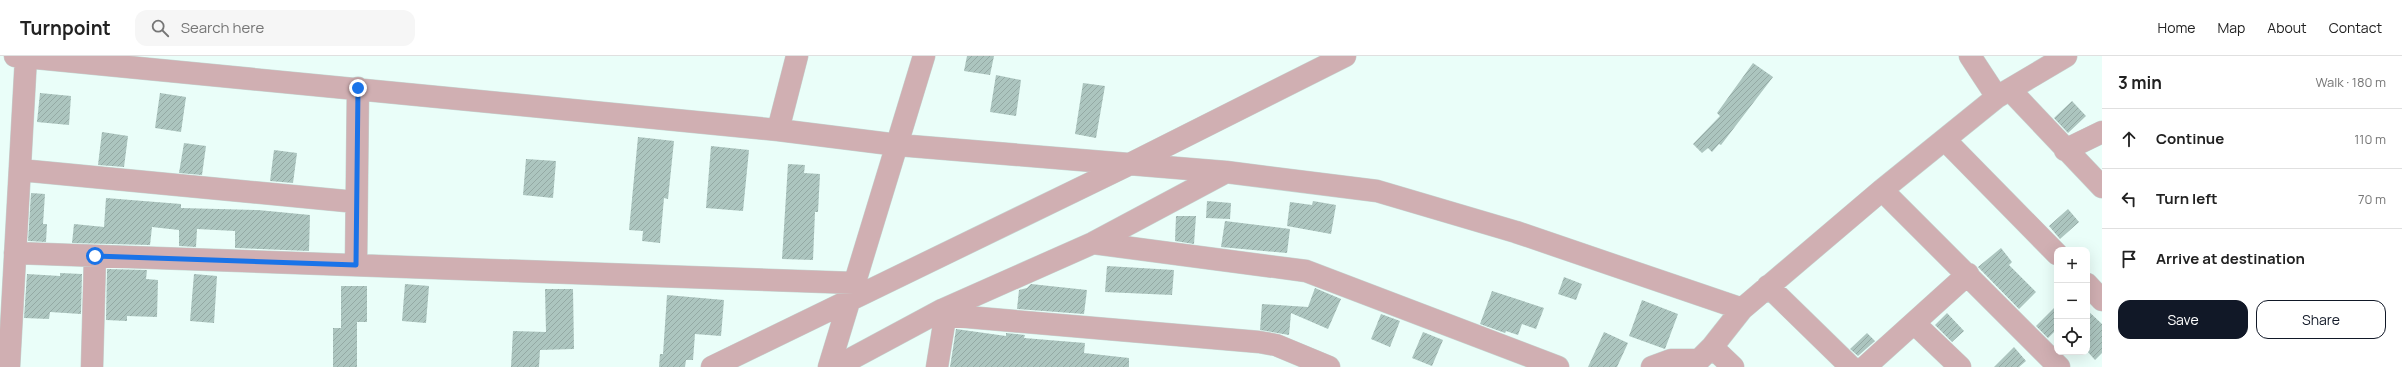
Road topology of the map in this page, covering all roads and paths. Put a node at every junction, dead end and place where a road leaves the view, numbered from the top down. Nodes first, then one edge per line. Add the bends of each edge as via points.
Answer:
1 (797, 56) edge
2 (924, 56) edge
3 (1346, 56) edge
4 (1970, 56) edge
5 (2066, 56) edge
6 (21, 57) edge
7 (120, 61) edge
8 (358, 88) junction
9 (2003, 93) junction
10 (778, 130) junction
11 (2102, 132) edge
12 (1945, 140) junction
13 (898, 145) junction
14 (2065, 150) junction
15 (1130, 164) junction
16 (20, 170) junction
17 (1226, 172) junction
18 (2102, 187) edge
19 (1882, 190) junction
20 (356, 202) junction
21 (1093, 243) junction
22 (2054, 251) edge
23 (15, 253) junction
24 (95, 256) junction
25 (356, 265) junction
26 (1968, 274) junction
27 (1768, 286) junction
28 (2090, 287) edge
29 (852, 291) junction
30 (2102, 300) edge
31 (1742, 309) junction
32 (943, 313) junction
33 (1914, 323) junction
34 (1700, 358) edge
35 (1323, 366) edge
36 (9, 367) edge
37 (92, 367) edge
38 (712, 367) edge
39 (829, 367) edge
40 (836, 367) edge
41 (936, 367) edge
42 (1558, 367) edge
43 (1652, 367) edge
44 (1733, 367) edge
45 (1851, 367) edge
46 (1865, 367) edge
47 (1960, 367) edge
48 (2058, 367) edge

1 - 10 street
2 - 13 street
3 - 15 street
4 - 9 street
5 - 9 street
6 - 7 street
6 - 16 street
7 - 8 street
8 - 10 street
8 - 20 street
9 - 12 street
9 - 14 street
10 - 13 street
11 - 14 street
12 - 19 street
12 - 22 street
13 - 15 street
13 - 29 street
14 - 18 street
15 - 17 street
15 - 29 street
16 - 20 street
16 - 23 street
17 - 21 street
17 - 31 street via 1377,191 1516,232
19 - 26 street
19 - 27 street
20 - 25 street
21 - 32 street
21 - 42 street via 1306,271
23 - 24 street
23 - 36 street
24 - 25 street
24 - 37 street
25 - 29 street
26 - 33 street
26 - 48 street
27 - 31 street
27 - 45 street
28 - 30 street
29 - 38 street
29 - 39 street
31 - 34 street
32 - 35 street via 1259,342 1276,345
32 - 40 street
32 - 41 street
33 - 46 street
33 - 47 street
34 - 43 street via 1671,360
34 - 44 street

